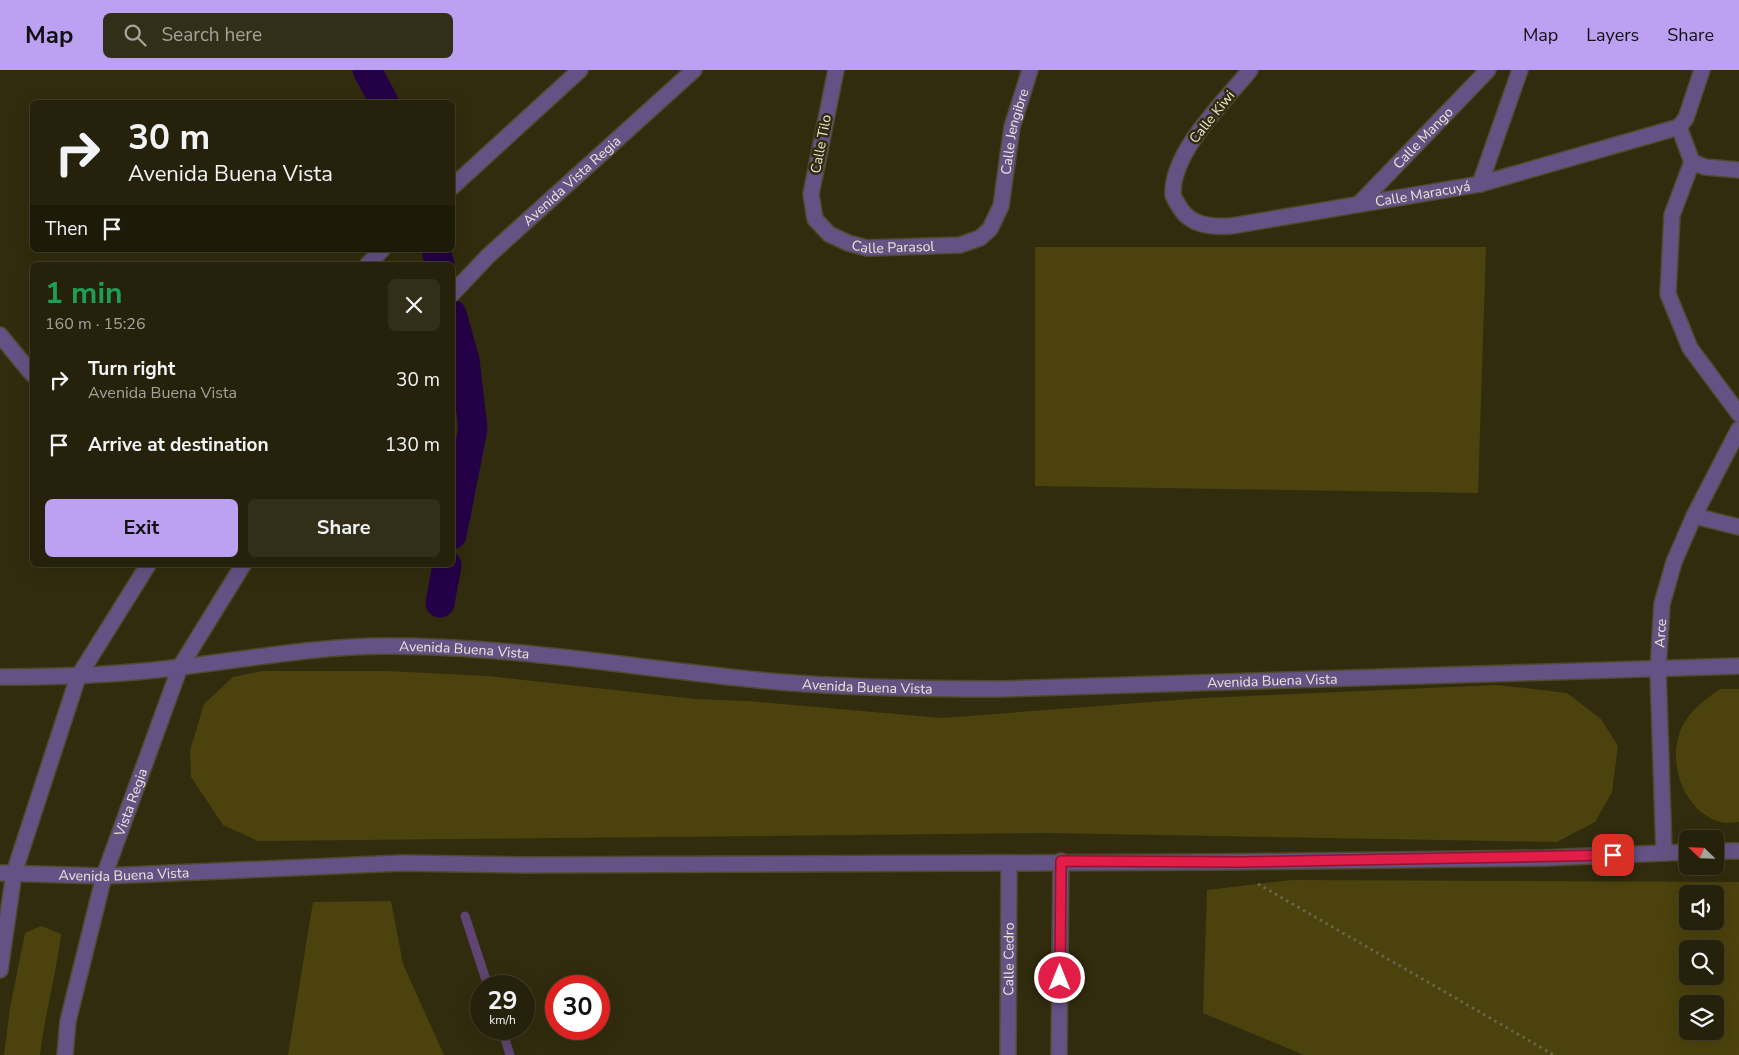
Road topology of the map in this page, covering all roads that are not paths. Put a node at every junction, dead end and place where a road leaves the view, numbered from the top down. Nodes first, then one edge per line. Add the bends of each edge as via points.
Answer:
1 (580, 70) edge
2 (694, 70) edge
3 (836, 70) edge
4 (1030, 70) edge
5 (1250, 70) edge
6 (1488, 70) edge
7 (1520, 70) edge
8 (1702, 70) edge
9 (1679, 127) junction
10 (1692, 162) junction
11 (1739, 170) edge
12 (455, 184) edge
13 (1480, 184) junction
14 (1173, 196) joint
15 (1359, 204) junction
16 (815, 219) joint
17 (980, 238) joint
18 (380, 252) edge
19 (370, 262) edge
20 (455, 291) edge
21 (0, 335) edge
22 (30, 372) edge
23 (1739, 414) edge
24 (1739, 429) edge
25 (1694, 516) junction
26 (1739, 527) edge
27 (147, 567) edge
28 (242, 567) edge
29 (1739, 666) edge
30 (180, 667) junction
31 (1658, 670) junction
32 (78, 677) junction
33 (0, 678) edge
34 (1739, 851) edge
35 (1679, 852) edge
36 (1724, 852) edge
37 (1664, 853) junction
38 (1061, 861) junction
39 (1009, 863) junction
40 (7, 873) edge
41 (104, 876) junction
42 (0, 970) edge
43 (65, 1055) edge
44 (1008, 1055) edge
45 (1059, 1055) edge

1 - 12 street
2 - 20 street, Avenida Vista Regia via 488,256
3 - 16 street, Calle Tilo via 811,194
4 - 17 street, Calle Jengibre via 1012,127 996,219
5 - 14 street, Calle Kiwi via 1188,147 1176,176
6 - 15 street, Calle Mango
7 - 13 street
8 - 9 street via 1686,118
9 - 10 street
9 - 13 street, Calle Maracuyá
10 - 11 street via 1704,167
10 - 23 street via 1672,215 1668,294 1690,348
13 - 15 street, Calle Maracuyá
14 - 15 street, Calle Maracuyá via 1184,213 1197,223 1213,227
16 - 17 street, Calle Parasol via 829,234 867,248 960,245
18 - 19 street
21 - 22 street
24 - 25 street, Arce
25 - 26 street
25 - 31 street, Arce via 1674,562 1662,604
27 - 32 street
28 - 30 street, Vista Regia
29 - 31 street, Avenida Buena Vista
30 - 31 street, Avenida Buena Vista via 294,650 385,646 504,650 768,681 914,689
30 - 32 street, Avenida Buena Vista
30 - 41 street, Vista Regia
31 - 37 street, Arce
32 - 33 street, Avenida Buena Vista
32 - 40 street
34 - 36 street
35 - 37 street, Avenida Buena Vista
37 - 38 street, Avenida Buena Vista via 1544,858
38 - 39 street, Avenida Buena Vista
38 - 45 street
39 - 41 street, Avenida Buena Vista via 402,863
39 - 44 street, Calle Cedro
40 - 41 street, Avenida Buena Vista
40 - 42 street
41 - 43 street, Vista Regia via 68,1021

